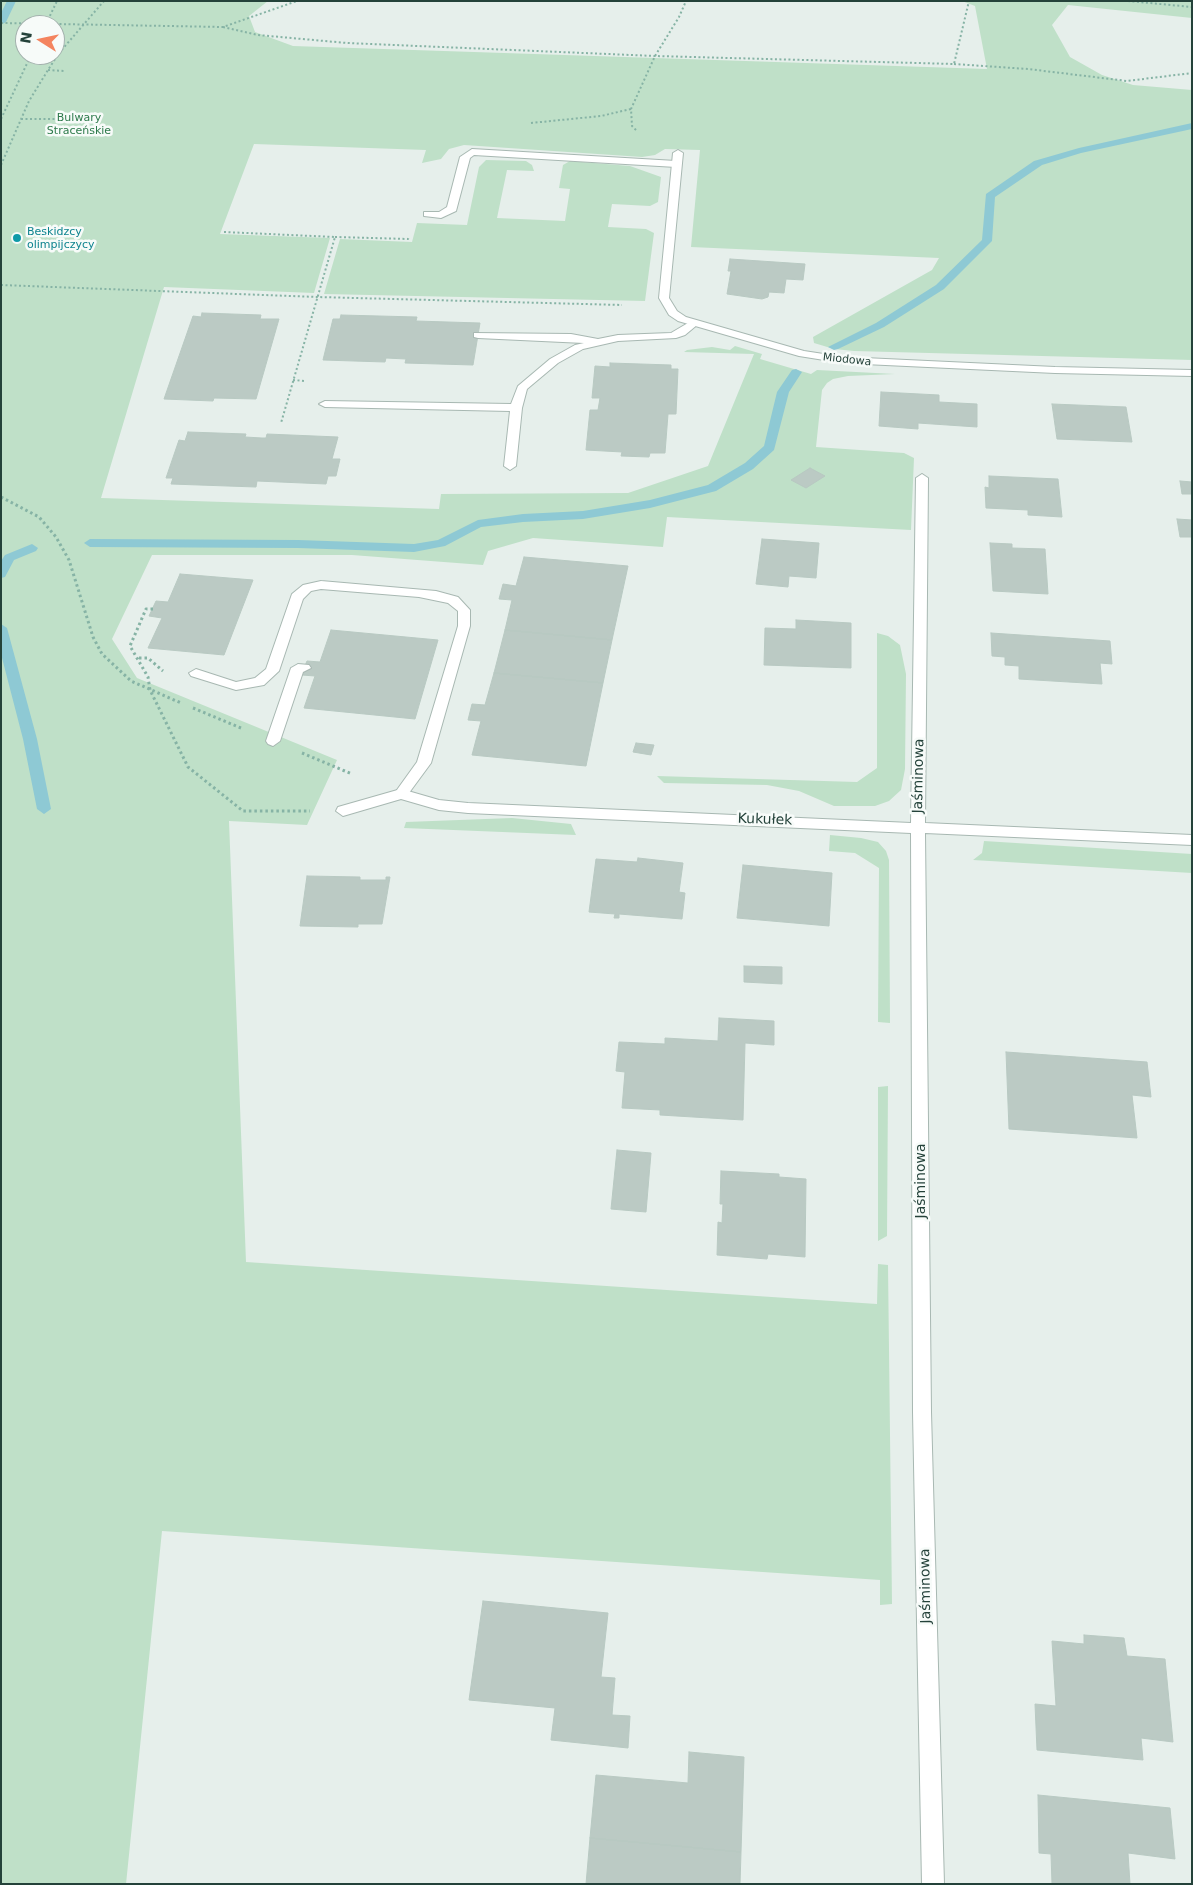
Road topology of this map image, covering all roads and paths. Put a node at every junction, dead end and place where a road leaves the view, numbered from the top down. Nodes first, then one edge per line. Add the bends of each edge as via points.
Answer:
1 (58, 1) edge
2 (104, 1) edge
3 (297, 1) edge
4 (686, 1) edge
5 (969, 1) edge
6 (1128, 1) edge
7 (1192, 7) edge
8 (51, 15) edge
9 (1, 23) edge
10 (15, 23) edge
11 (65, 24) edge
12 (84, 24) junction
13 (223, 26) junction
14 (655, 56) junction
15 (954, 64) junction
16 (26, 65) edge
17 (48, 70) junction
18 (64, 70) dead end
19 (1192, 73) edge
20 (631, 109) junction
21 (1, 119) edge
22 (21, 119) junction
23 (81, 122) dead end
24 (500, 154) junction
25 (677, 158) junction
26 (1, 165) edge
27 (428, 214) dead end
28 (410, 231) dead end
29 (224, 232) dead end
30 (335, 237) junction
31 (1, 285) edge
32 (317, 297) junction
33 (668, 306) junction
34 (693, 323) junction
35 (478, 335) dead end
36 (598, 342) junction
37 (1192, 373) edge
38 (325, 404) dead end
39 (516, 408) junction
40 (281, 423) dead end
41 (510, 466) dead end
42 (922, 478) dead end
43 (153, 609) dead end
44 (304, 668) dead end
45 (196, 673) dead end
46 (273, 741) dead end
47 (401, 794) junction
48 (343, 811) joint
49 (918, 826) junction
50 (1192, 840) edge
51 (933, 1884) edge

1 - 8 path
2 - 12 path
3 - 13 path
4 - 14 path
5 - 15 path
6 - 7 path
9 - 10 path
11 - 12 path
12 - 13 path
12 - 17 path
13 - 14 path via 258,35 322,42
14 - 15 path
14 - 20 path
15 - 19 path via 1127,81
16 - 21 path
17 - 18 path
17 - 22 path
20 - 24 path via 516,126 506,138
20 - 25 path via 632,126 652,139 670,145
22 - 23 path
22 - 26 path
24 - 25 street
24 - 27 street via 472,152 465,157 452,208 441,215
25 - 33 street via 664,288
28 - 30 path via 408,239
29 - 30 path
30 - 32 path
31 - 32 path
32 - 33 path
32 - 40 path
33 - 34 street, Miodowa via 673,313
34 - 36 street via 672,336
34 - 37 street, Miodowa via 803,354 843,360
35 - 36 street
36 - 39 street via 579,347 554,361 522,388
38 - 39 street
39 - 41 street
42 - 49 street, Jaśminowa
43 - 48 path via 146,609 130,646 148,677 150,690 188,767 243,811
44 - 46 street via 298,668
45 - 47 street via 236,686 259,682 272,671 298,597 307,588 321,585 409,592 453,600 464,610 464,626 424,763
47 - 48 street
47 - 49 street, Kukułek via 468,808
49 - 50 street, Kukułek
49 - 51 street, Jaśminowa via 922,1412

